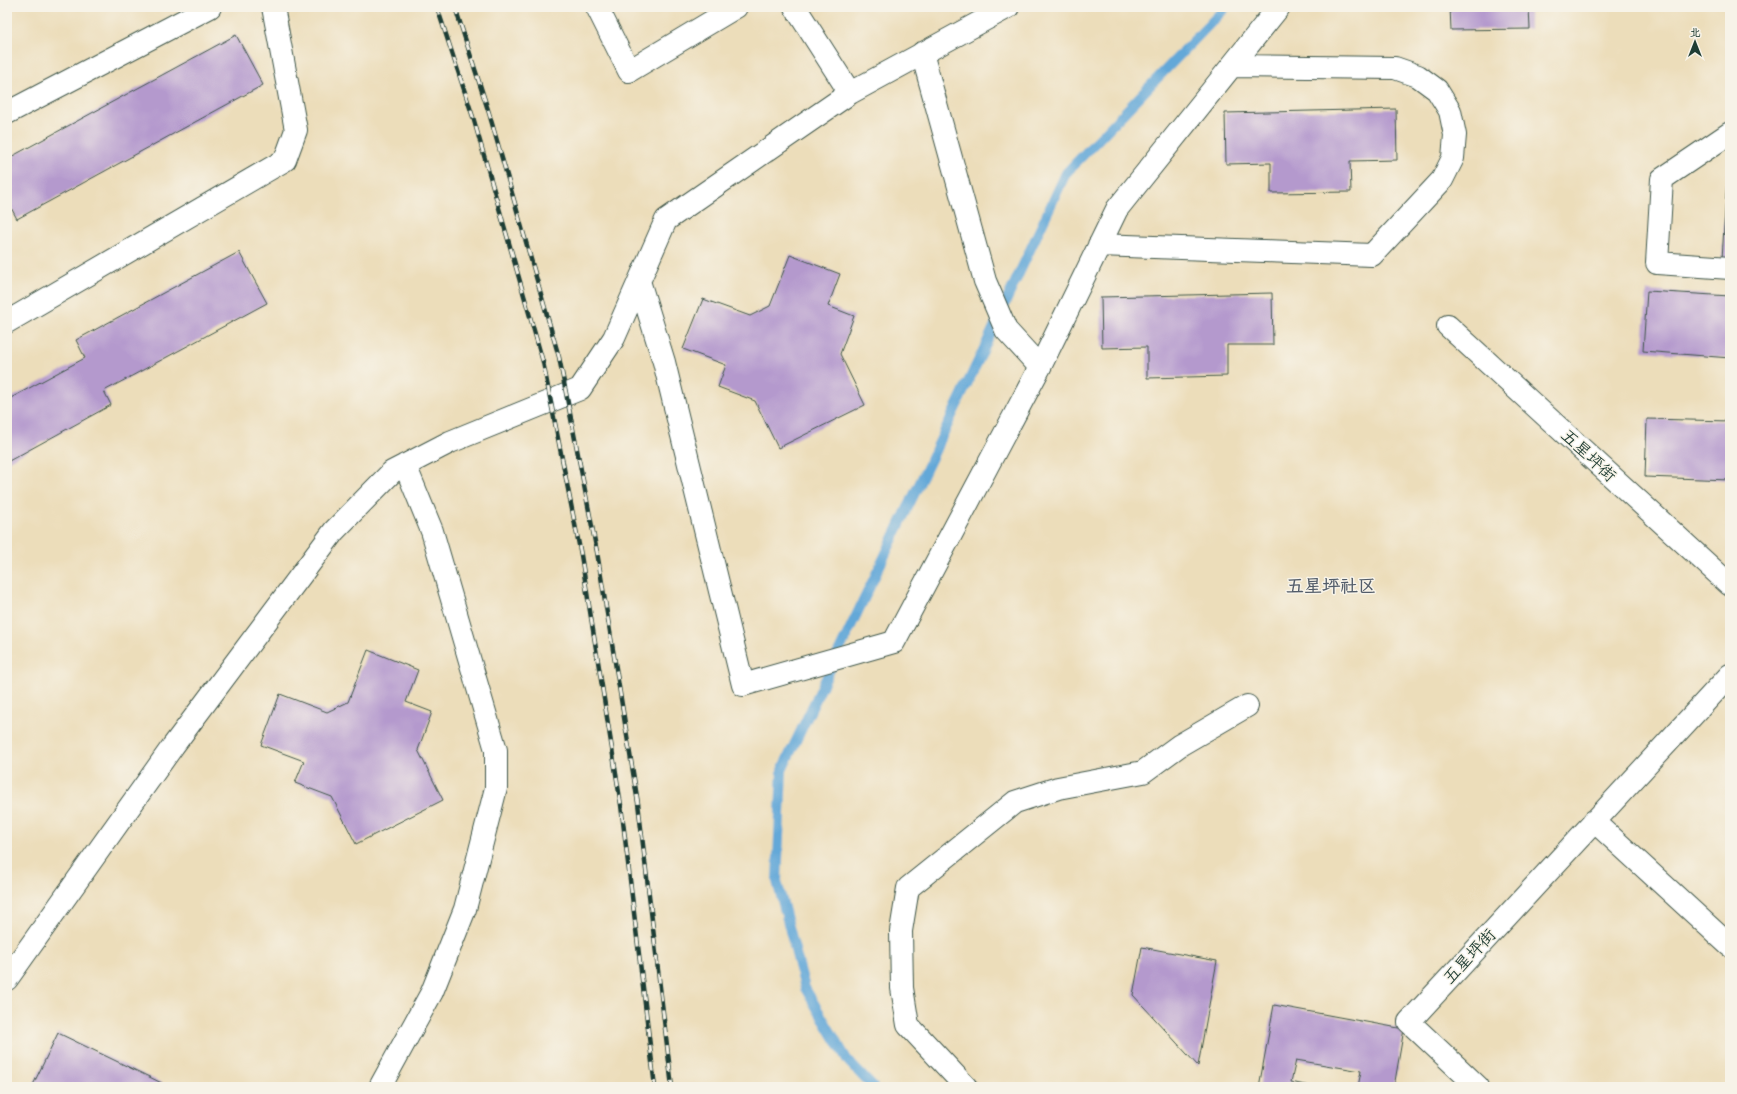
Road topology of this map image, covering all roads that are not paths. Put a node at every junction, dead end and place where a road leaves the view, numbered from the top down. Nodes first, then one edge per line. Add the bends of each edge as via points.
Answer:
1 (210, 7) edge
2 (273, 7) edge
3 (597, 7) edge
4 (736, 7) edge
5 (795, 7) edge
6 (1008, 7) edge
7 (1279, 7) edge
8 (922, 53) junction
9 (1232, 66) junction
10 (850, 93) junction
11 (7, 113) edge
12 (1730, 134) edge
13 (1099, 245) junction
14 (1730, 268) edge
15 (639, 281) junction
16 (7, 322) edge
17 (1448, 326) dead end
18 (1040, 367) junction
19 (405, 465) junction
20 (1730, 585) edge
21 (1730, 675) edge
22 (1247, 706) dead end
23 (1594, 822) junction
24 (1730, 946) edge
25 (7, 979) edge
26 (380, 1087) edge
27 (966, 1087) edge
28 (1478, 1087) edge

1 - 11 street
2 - 16 street via 296,130 285,160
3 - 4 street via 630,71
5 - 10 street
6 - 8 street
7 - 9 street
8 - 10 street
8 - 18 street via 984,281 1006,330
9 - 13 street via 1117,209
9 - 13 street via 1395,68 1418,76 1437,90 1450,111 1455,135 1453,158 1442,180 1372,254
10 - 15 street via 666,220
12 - 14 street via 1662,179 1657,263
13 - 18 street
15 - 18 street via 664,362 743,685 894,642
15 - 19 street via 614,338 580,389 450,442
17 - 20 street, 五星坪街
19 - 25 street via 392,472 334,531 173,746
19 - 26 street via 432,531 496,750 496,788 465,909 432,992
21 - 23 street, 五星坪街
22 - 27 street via 1180,744 1143,772 1058,788 1015,802 908,888 901,931 902,988 908,1025
23 - 24 street
23 - 28 street, 五星坪街 via 1409,1022

